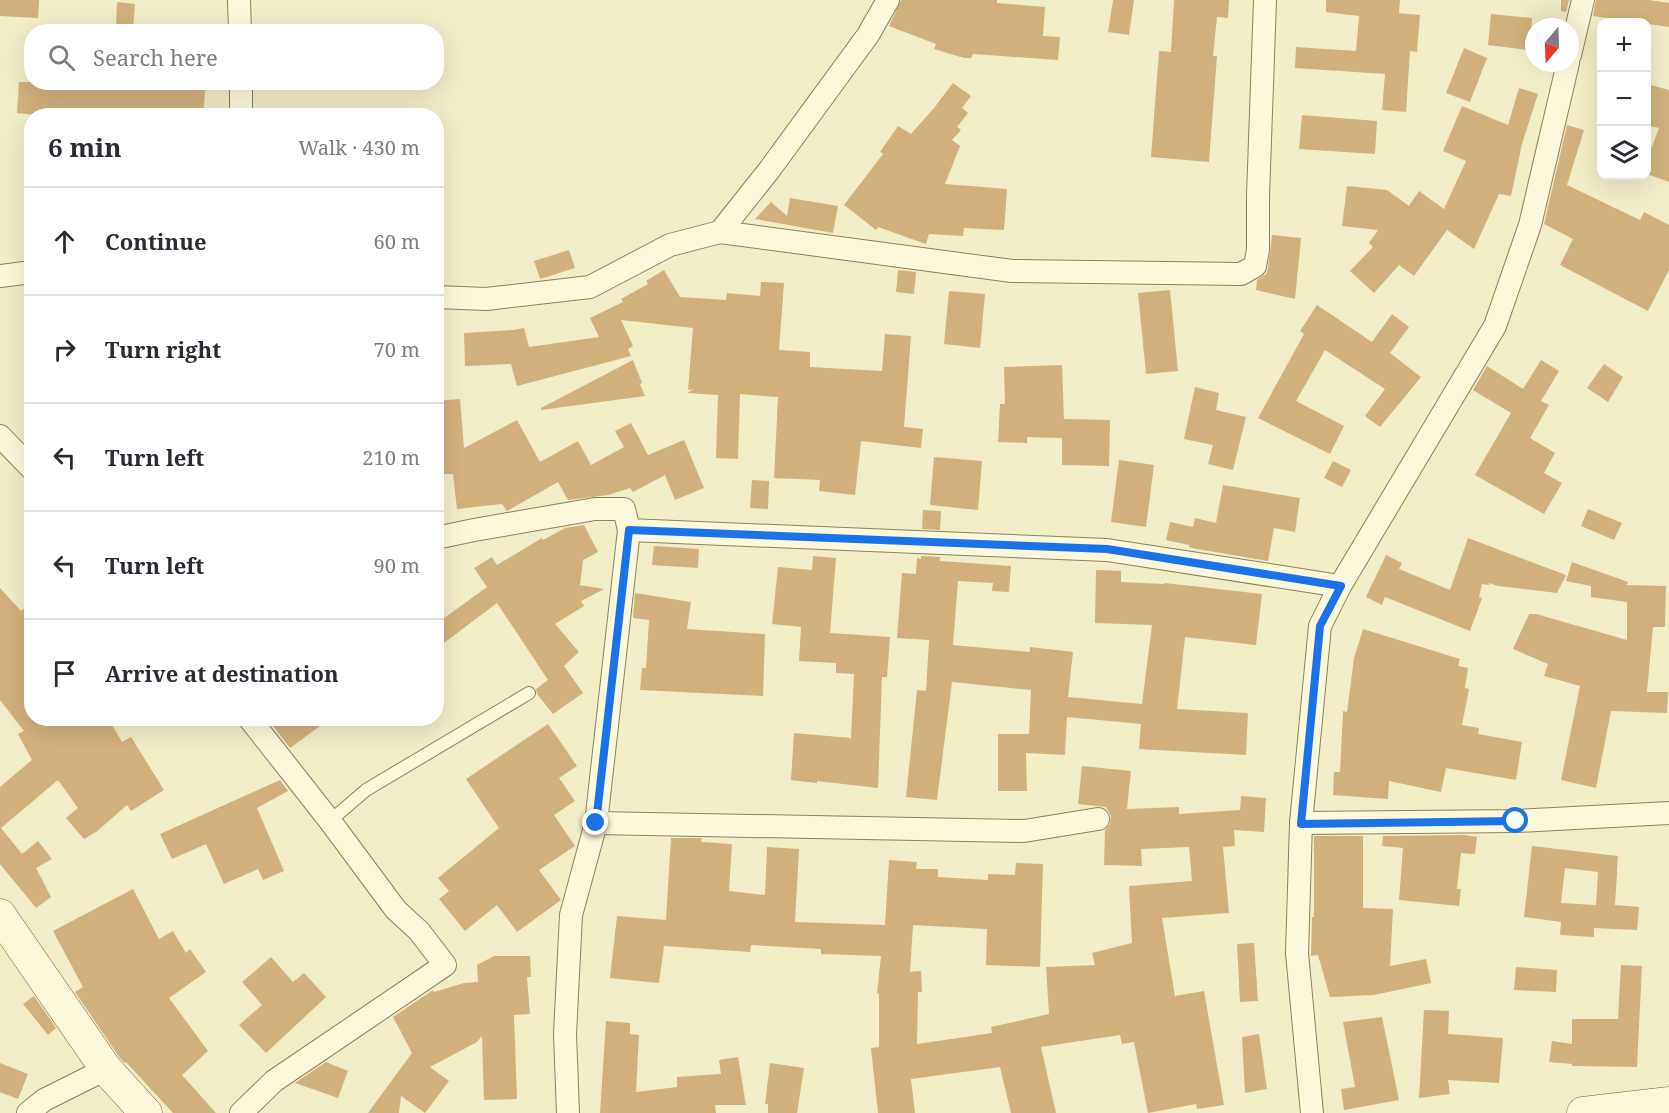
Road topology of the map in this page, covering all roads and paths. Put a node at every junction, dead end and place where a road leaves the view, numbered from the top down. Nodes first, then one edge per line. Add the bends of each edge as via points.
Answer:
1 (240, 0) edge
2 (888, 0) edge
3 (1265, 0) edge
4 (1583, 0) edge
5 (1579, 18) edge
6 (240, 24) edge
7 (1566, 72) edge
8 (241, 90) edge
9 (241, 108) edge
10 (720, 232) junction
11 (24, 273) edge
12 (0, 276) edge
13 (444, 297) edge
14 (0, 436) edge
15 (24, 461) edge
16 (629, 530) junction
17 (444, 536) edge
18 (1341, 586) junction
19 (529, 693) dead end
20 (255, 726) edge
21 (1669, 813) edge
22 (1098, 819) dead end
23 (330, 821) junction
24 (596, 823) junction
25 (1301, 824) junction
26 (0, 915) edge
27 (106, 1069) junction
28 (1669, 1103) edge
29 (28, 1113) edge
30 (146, 1113) edge
31 (241, 1113) edge
32 (568, 1113) edge
33 (1312, 1113) edge
34 (1583, 1113) edge

1 - 6 street
2 - 10 street via 861,45
3 - 10 street via 1257,250 1255,266 1241,274 1012,271
4 - 5 street
7 - 18 street via 1530,225 1495,327
8 - 9 street
10 - 13 street via 670,245 590,286 486,299
11 - 12 street
14 - 15 street
16 - 17 street via 624,509 595,509
16 - 18 street via 1107,549
16 - 24 street
18 - 25 street via 1320,626
19 - 23 lane via 366,790
20 - 23 street
21 - 25 street via 1516,821
22 - 24 street via 1024,831
23 - 31 street via 396,910 419,931 445,965 274,1081
24 - 32 street via 571,915 566,1034
25 - 33 street via 1297,953
26 - 27 street
27 - 29 street via 44,1100
27 - 30 street
28 - 34 street

